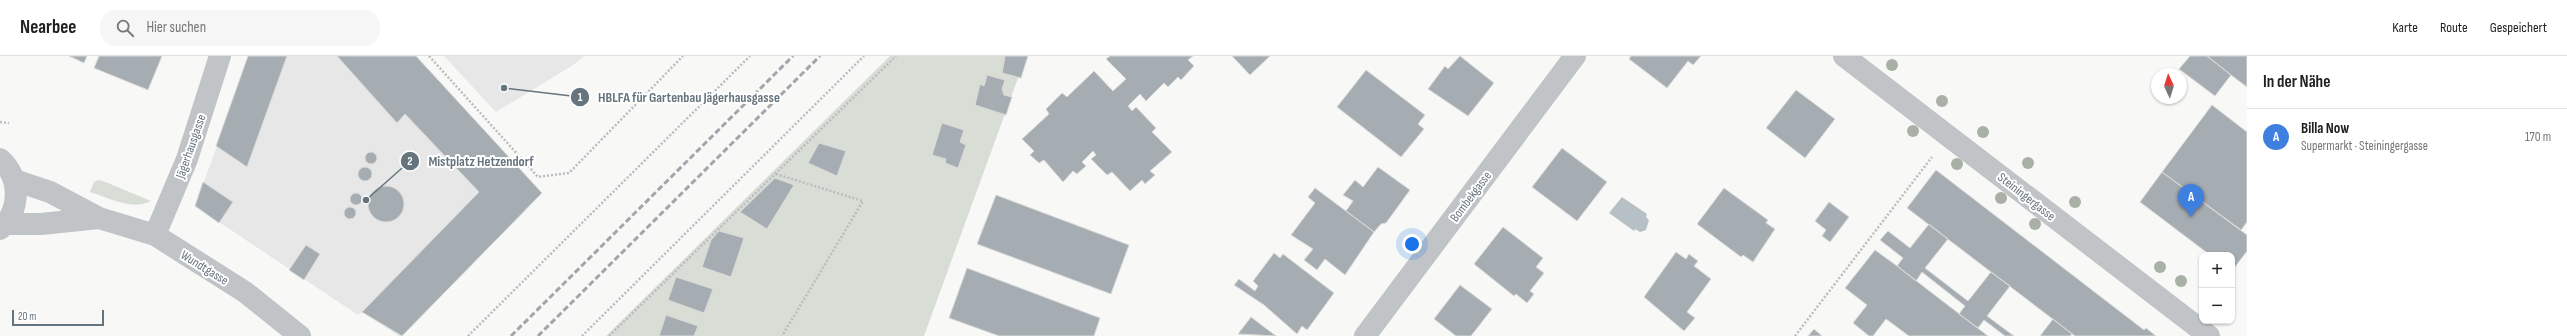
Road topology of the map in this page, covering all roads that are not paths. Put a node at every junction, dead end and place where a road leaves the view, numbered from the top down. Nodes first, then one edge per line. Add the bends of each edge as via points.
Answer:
1 (220, 56) edge
2 (1575, 56) edge
3 (1844, 56) edge
4 (0, 159) edge
5 (14, 180) junction
6 (98, 218) junction
7 (3, 227) edge
8 (155, 235) junction
9 (300, 336) edge
10 (1365, 336) edge
11 (2209, 336) edge

1 - 8 street, Jägerhausgasse via 187,159
2 - 10 street, Bombekgasse
3 - 11 street, Steiningergasse
4 - 5 street via 6,164
5 - 6 street, Wundtgasse via 50,192
5 - 7 street via 16,196 13,211
6 - 7 street, Wundtgasse
6 - 8 street, Wundtgasse
8 - 9 street, Wundtgasse via 245,292

